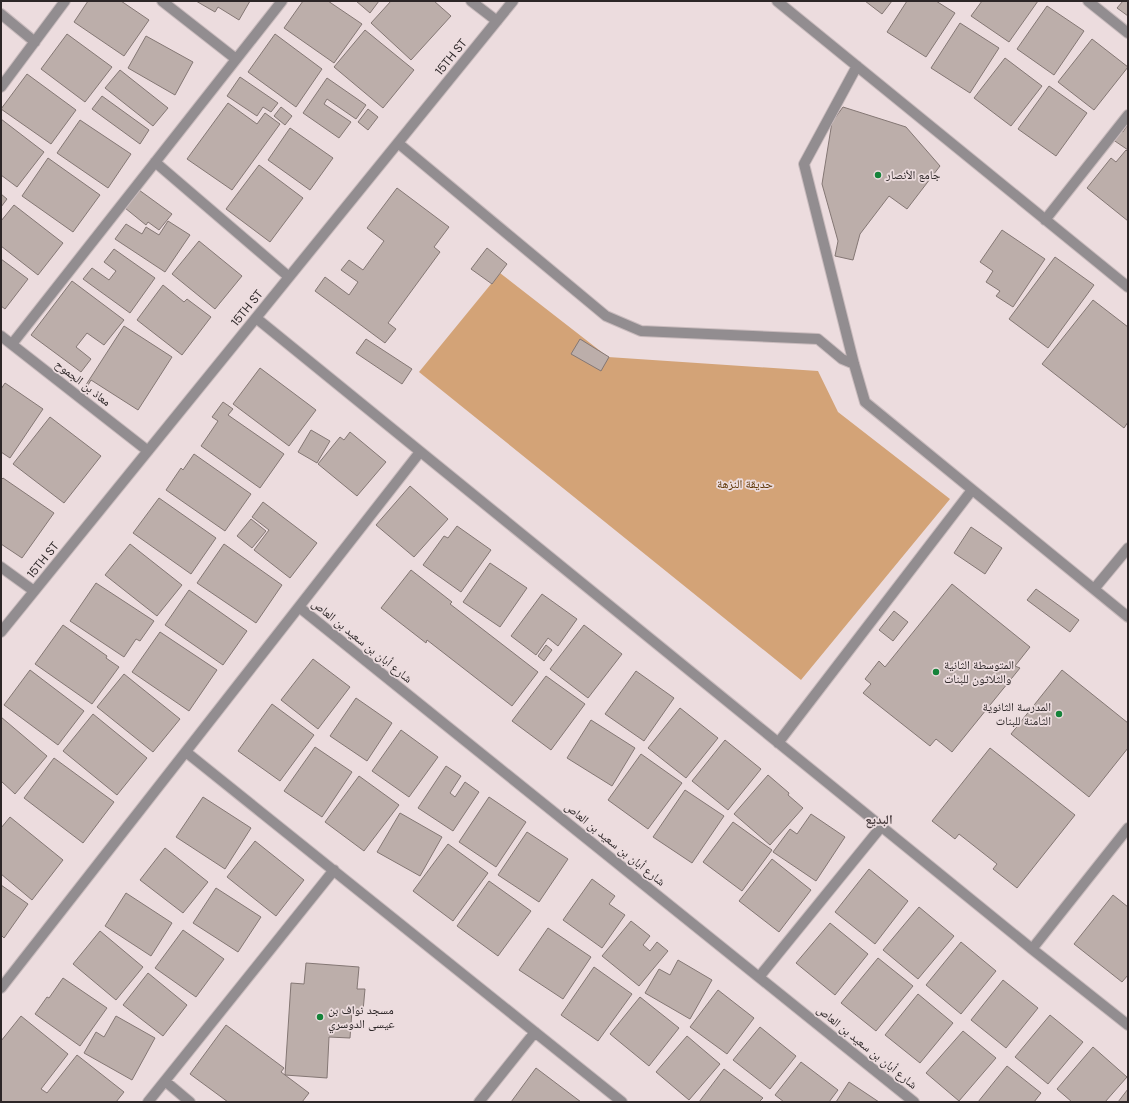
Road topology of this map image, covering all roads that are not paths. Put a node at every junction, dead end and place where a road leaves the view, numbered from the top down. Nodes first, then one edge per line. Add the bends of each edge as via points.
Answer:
1 (65, 1) edge
2 (162, 1) edge
3 (282, 1) edge
4 (471, 1) edge
5 (513, 1) edge
6 (777, 1) edge
7 (1088, 1) edge
8 (1, 14) edge
9 (497, 21) junction
10 (1128, 33) edge
11 (34, 42) junction
12 (236, 59) junction
13 (856, 66) junction
14 (1, 87) edge
15 (1128, 115) edge
16 (398, 143) junction
17 (155, 162) junction
18 (1045, 220) junction
19 (289, 277) junction
20 (1128, 288) edge
21 (256, 318) junction
22 (1, 336) edge
23 (12, 344) junction
24 (854, 364) junction
25 (148, 451) junction
26 (420, 452) junction
27 (972, 490) junction
28 (1128, 548) edge
29 (1, 567) edge
30 (1094, 589) junction
31 (34, 591) junction
32 (299, 607) junction
33 (1128, 617) edge
34 (1, 632) edge
35 (778, 743) junction
36 (186, 752) junction
37 (881, 827) junction
38 (1128, 828) edge
39 (334, 870) junction
40 (1032, 949) junction
41 (760, 977) junction
42 (1, 988) edge
43 (1128, 1025) edge
44 (535, 1032) junction
45 (165, 1081) junction
46 (148, 1102) edge
47 (190, 1102) edge
48 (479, 1102) edge
49 (622, 1102) edge
50 (914, 1102) edge

1 - 11 street
2 - 12 street
3 - 12 street
4 - 9 street
5 - 9 street, 15TH ST
6 - 13 street
7 - 10 street
8 - 11 street
9 - 16 street, 15TH ST
11 - 14 street
12 - 17 street
13 - 18 street
13 - 24 street via 804,164
15 - 18 street
16 - 19 street, 15TH ST
16 - 24 street via 606,316 641,331 818,339 842,359
17 - 19 street
17 - 23 street
18 - 20 street
19 - 21 street, 15TH ST
21 - 25 street, 15TH ST
21 - 26 street
22 - 23 street, معاذ بن الجموح
23 - 25 street, معاذ بن الجموح
24 - 27 street via 865,402
25 - 31 street, 15TH ST
26 - 32 street
26 - 35 street
27 - 30 street
27 - 35 street
28 - 30 street
29 - 31 street
30 - 33 street
31 - 34 street, 15TH ST
32 - 36 street
32 - 41 street, شارع أبان بن سعيد بن العاص
35 - 37 street
36 - 39 street
36 - 42 street
37 - 40 street
37 - 41 street
38 - 40 street
39 - 44 street
39 - 45 street
40 - 43 street
41 - 50 street, شارع أبان بن سعيد بن العاص
44 - 48 street
44 - 49 street
45 - 46 street
45 - 47 street

